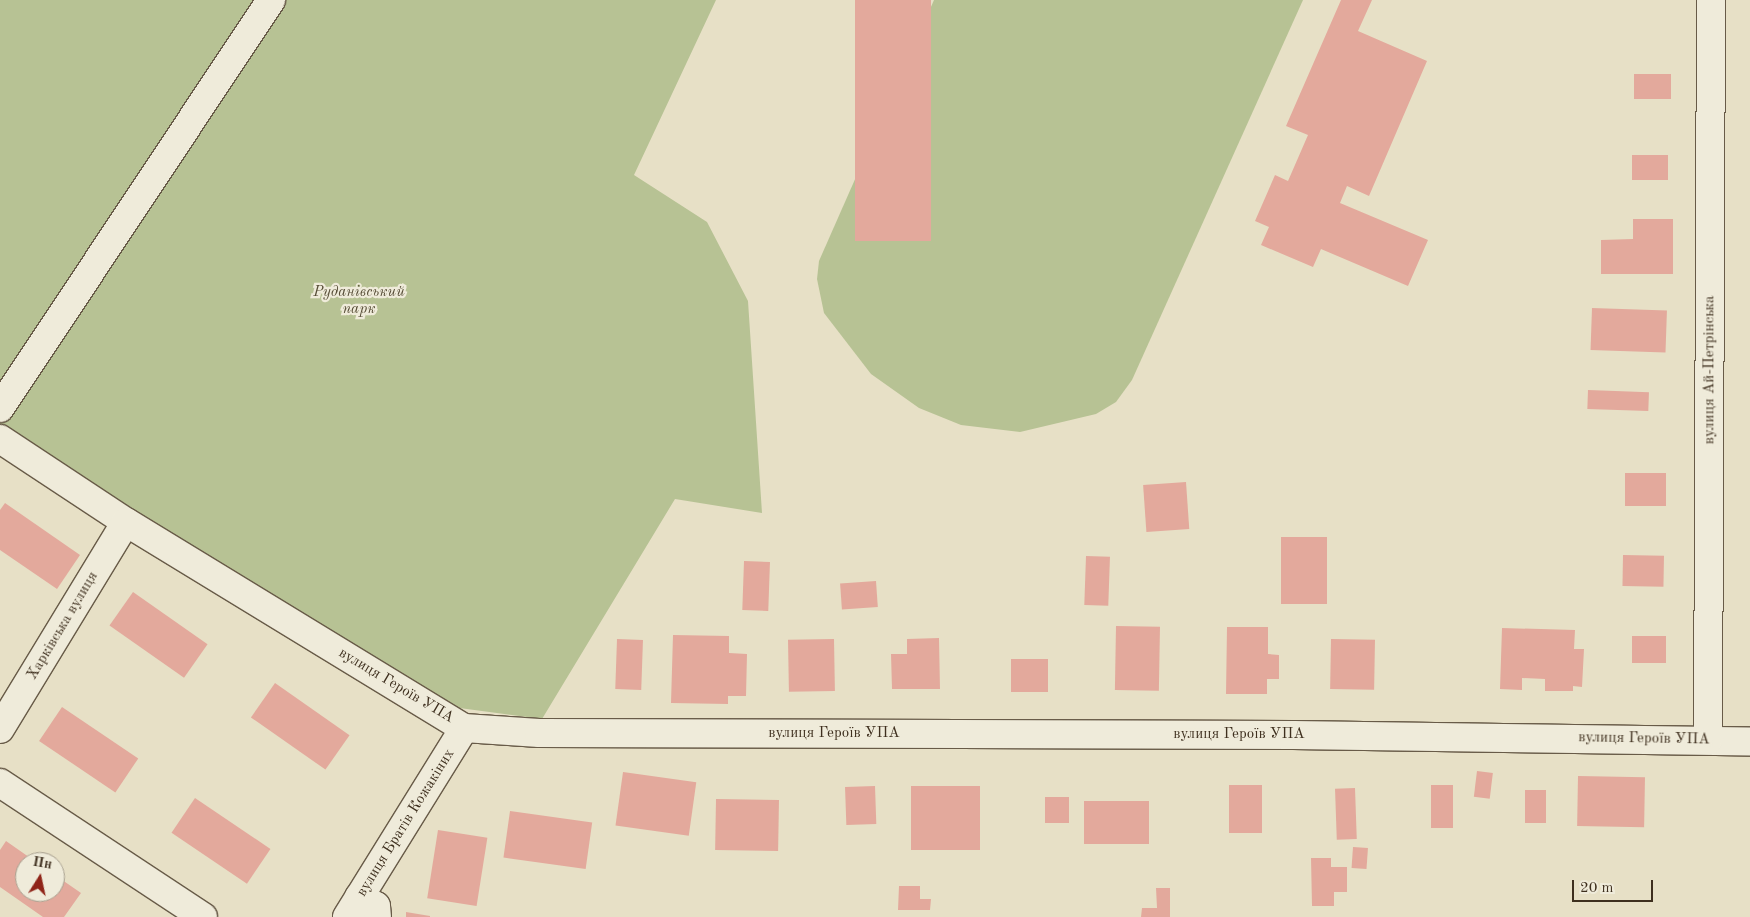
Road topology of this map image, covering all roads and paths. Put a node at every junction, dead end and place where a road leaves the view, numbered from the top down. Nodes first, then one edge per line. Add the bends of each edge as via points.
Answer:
1 (271, 0) edge
2 (1711, 0) edge
3 (0, 408) edge
4 (0, 439) edge
5 (126, 522) junction
6 (464, 728) junction
7 (0, 729) edge
8 (1708, 740) junction
9 (1750, 741) edge
10 (0, 783) edge
11 (353, 907) edge
12 (203, 917) edge
13 (377, 917) edge

1 - 3 street
2 - 8 street, вулиця Ай-Петрінська
4 - 5 street, вулиця Героїв УПА
5 - 6 street, вулиця Героїв УПА
5 - 7 street, Харківська вулиця
6 - 8 street, вулиця Героїв УПА via 539,734
6 - 11 street, вулиця Братів Кожакіних
8 - 9 street, вулиця Героїв УПА
10 - 12 street
11 - 13 street via 376,906

